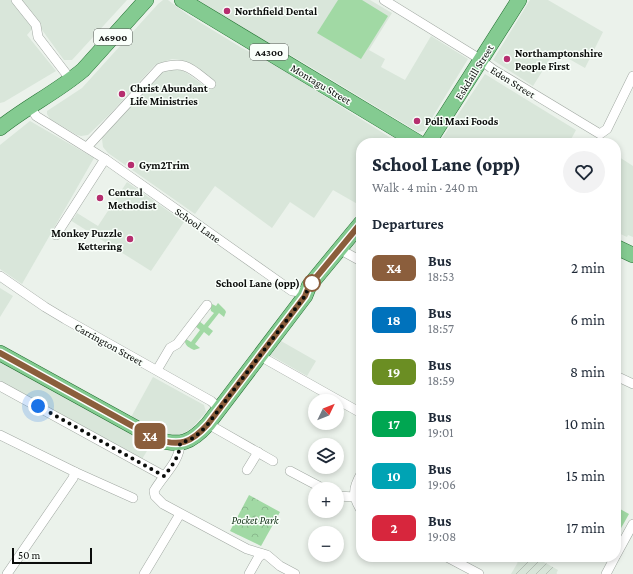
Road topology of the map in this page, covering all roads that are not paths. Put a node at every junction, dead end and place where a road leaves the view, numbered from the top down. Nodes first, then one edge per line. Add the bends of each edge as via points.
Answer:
1 (16, 0) edge
2 (146, 0) edge
3 (182, 0) edge
4 (384, 0) edge
5 (519, 0) edge
6 (480, 60) junction
7 (633, 76) edge
8 (71, 80) junction
9 (212, 84) dead end
10 (30, 106) junction
11 (0, 128) edge
12 (411, 138) edge
13 (431, 138) edge
14 (87, 147) junction
15 (105, 159) junction
16 (356, 229) edge
17 (56, 235) dead end
18 (339, 249) junction
19 (621, 249) edge
20 (633, 255) edge
21 (356, 258) edge
22 (0, 276) edge
23 (309, 286) junction
24 (207, 305) dead end
25 (0, 353) edge
26 (260, 356) junction
27 (157, 370) junction
28 (621, 378) edge
29 (633, 384) edge
30 (0, 386) edge
31 (220, 408) junction
32 (356, 410) edge
33 (208, 424) junction
34 (0, 435) edge
35 (180, 443) junction
36 (258, 452) junction
37 (273, 461) dead end
38 (247, 470) dead end
39 (290, 471) dead end
40 (75, 472) junction
41 (164, 476) junction
42 (311, 482) edge
43 (356, 485) edge
44 (344, 496) edge
45 (355, 497) joint
46 (133, 498) dead end
47 (180, 514) junction
48 (633, 524) edge
49 (621, 546) edge
50 (262, 554) junction
51 (456, 562) edge
52 (612, 562) edge
53 (7, 574) edge
54 (144, 574) edge
55 (249, 574) edge
56 (295, 574) edge
57 (479, 574) edge
58 (606, 574) edge

1 - 8 street via 36,25 38,37
2 - 8 main road, A6900
3 - 12 main road, Montagu Street / A4300
4 - 6 street, Eden Street
5 - 6 main road, Eskdaill Street
6 - 7 street, Eden Street via 600,134 607,129
6 - 13 main road, Eskdaill Street
8 - 10 main road, A6900
9 - 14 street via 188,66 174,64 160,68
10 - 11 main road, A6900
10 - 14 street, School Lane via 36,116
14 - 15 street, School Lane
15 - 17 street
15 - 23 street, School Lane via 292,291 301,292
16 - 18 main road
18 - 21 street
18 - 23 main road
19 - 20 main road
22 - 27 street, Carrington Street via 45,307
23 - 26 main road via 305,296
24 - 27 street via 177,344 170,348
25 - 35 main road via 156,439
26 - 31 main road
26 - 32 street
27 - 31 street, Carrington Street
28 - 29 street
30 - 41 street
31 - 33 main road
33 - 35 main road via 198,436
33 - 36 street
34 - 40 street
35 - 41 street via 174,463
36 - 37 street
36 - 38 street
39 - 42 street
40 - 46 street
40 - 53 street
41 - 47 street via 154,491 155,496
43 - 45 street
44 - 45 street
47 - 50 street via 241,546
47 - 54 street
48 - 49 street
50 - 55 street
50 - 56 street
51 - 57 street
52 - 58 street

